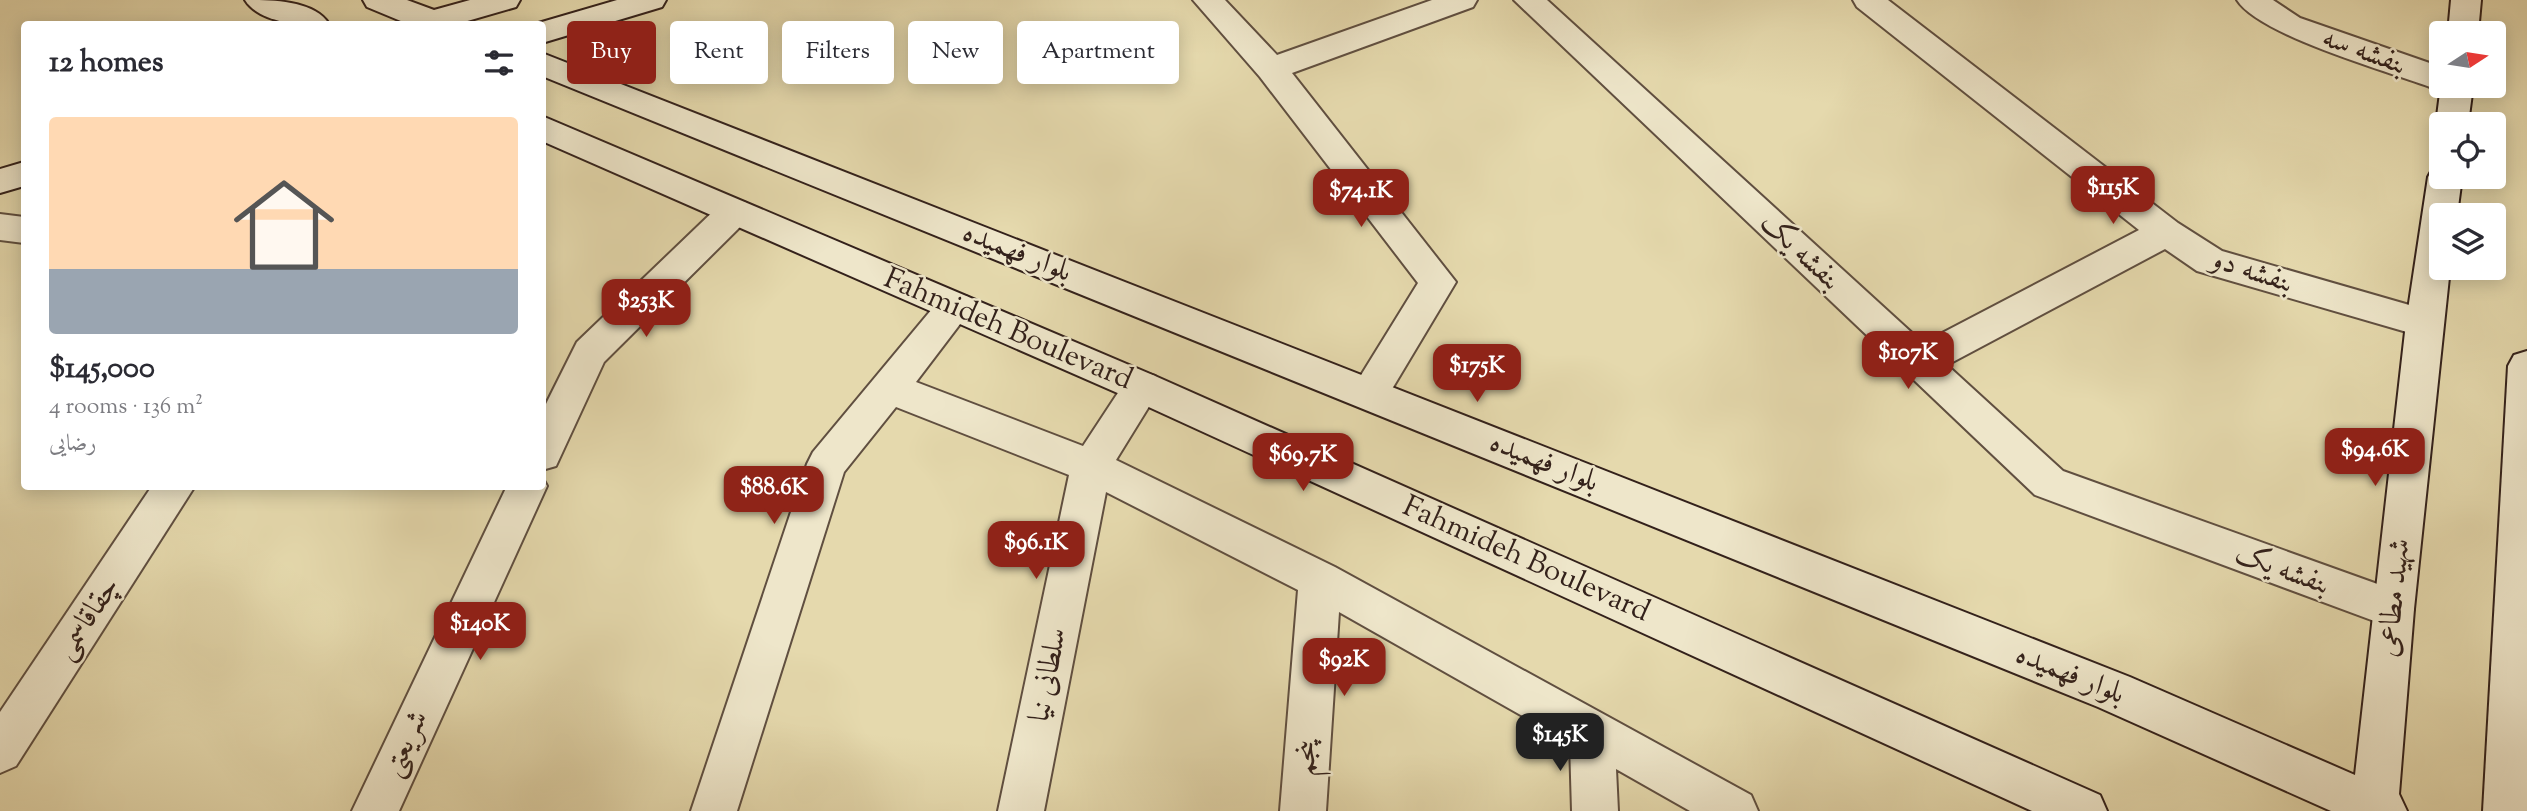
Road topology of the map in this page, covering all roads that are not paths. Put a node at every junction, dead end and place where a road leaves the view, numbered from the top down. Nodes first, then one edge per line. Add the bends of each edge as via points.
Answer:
1 (260, 0) edge
2 (378, 0) edge
3 (505, 0) edge
4 (651, 0) edge
5 (1208, 0) edge
6 (1462, 0) edge
7 (1529, 0) edge
8 (1868, 0) edge
9 (2252, 0) edge
10 (2466, 0) edge
11 (307, 21) edge
12 (424, 21) edge
13 (440, 21) edge
14 (2464, 21) edge
15 (546, 32) edge
16 (1271, 69) junction
17 (547, 71) edge
18 (2429, 75) edge
19 (546, 129) edge
20 (21, 175) edge
21 (0, 181) edge
22 (2443, 189) edge
23 (734, 212) junction
24 (0, 227) edge
25 (21, 230) edge
26 (2166, 232) junction
27 (956, 307) junction
28 (2424, 323) junction
29 (1920, 362) junction
30 (2527, 366) edge
31 (1142, 387) junction
32 (889, 388) junction
33 (1368, 393) junction
34 (546, 446) edge
35 (1091, 466) junction
36 (172, 490) edge
37 (525, 490) edge
38 (1320, 580) junction
39 (2393, 609) junction
40 (1592, 732) junction
41 (0, 751) edge
42 (2072, 806) edge
43 (2378, 810) edge
44 (374, 811) edge
45 (714, 811) edge
46 (1021, 811) edge
47 (1303, 811) edge
48 (1595, 811) edge
49 (1735, 811) edge
50 (2506, 811) edge

1 - 11 street
2 - 12 street
3 - 13 street
4 - 15 street
5 - 16 street
6 - 16 street
7 - 29 street, بنفشه یک
8 - 26 street, بنفشه دو
9 - 18 street, بنفشه سه via 2289,25
10 - 14 street
16 - 33 street via 1438,282
17 - 33 street, بلوار فهمیده
19 - 23 street, Fahmideh Boulevard
20 - 21 street
22 - 28 street, شهید مطاعی
23 - 27 street, Fahmideh Boulevard
23 - 34 street via 590,353
24 - 25 street
26 - 28 street, بنفشه دو via 2210,261
26 - 29 street
27 - 31 street, Fahmideh Boulevard
27 - 32 street
28 - 39 street, شهید مطاعی
29 - 39 street, بنفشه یک via 2049,483
30 - 50 street
31 - 35 street, سلطانی نیا
31 - 42 street, Fahmideh Boulevard
32 - 35 street
32 - 45 street via 827,464
33 - 43 street, بلوار فهمیده via 2114,692
35 - 38 street
35 - 46 street, سلطانی نیا
36 - 41 street, چقاقاسمی
37 - 44 street, شریعتی
38 - 40 street
38 - 47 street, پنجم
39 - 43 street, شهید مطاعی
40 - 48 street
40 - 49 street

